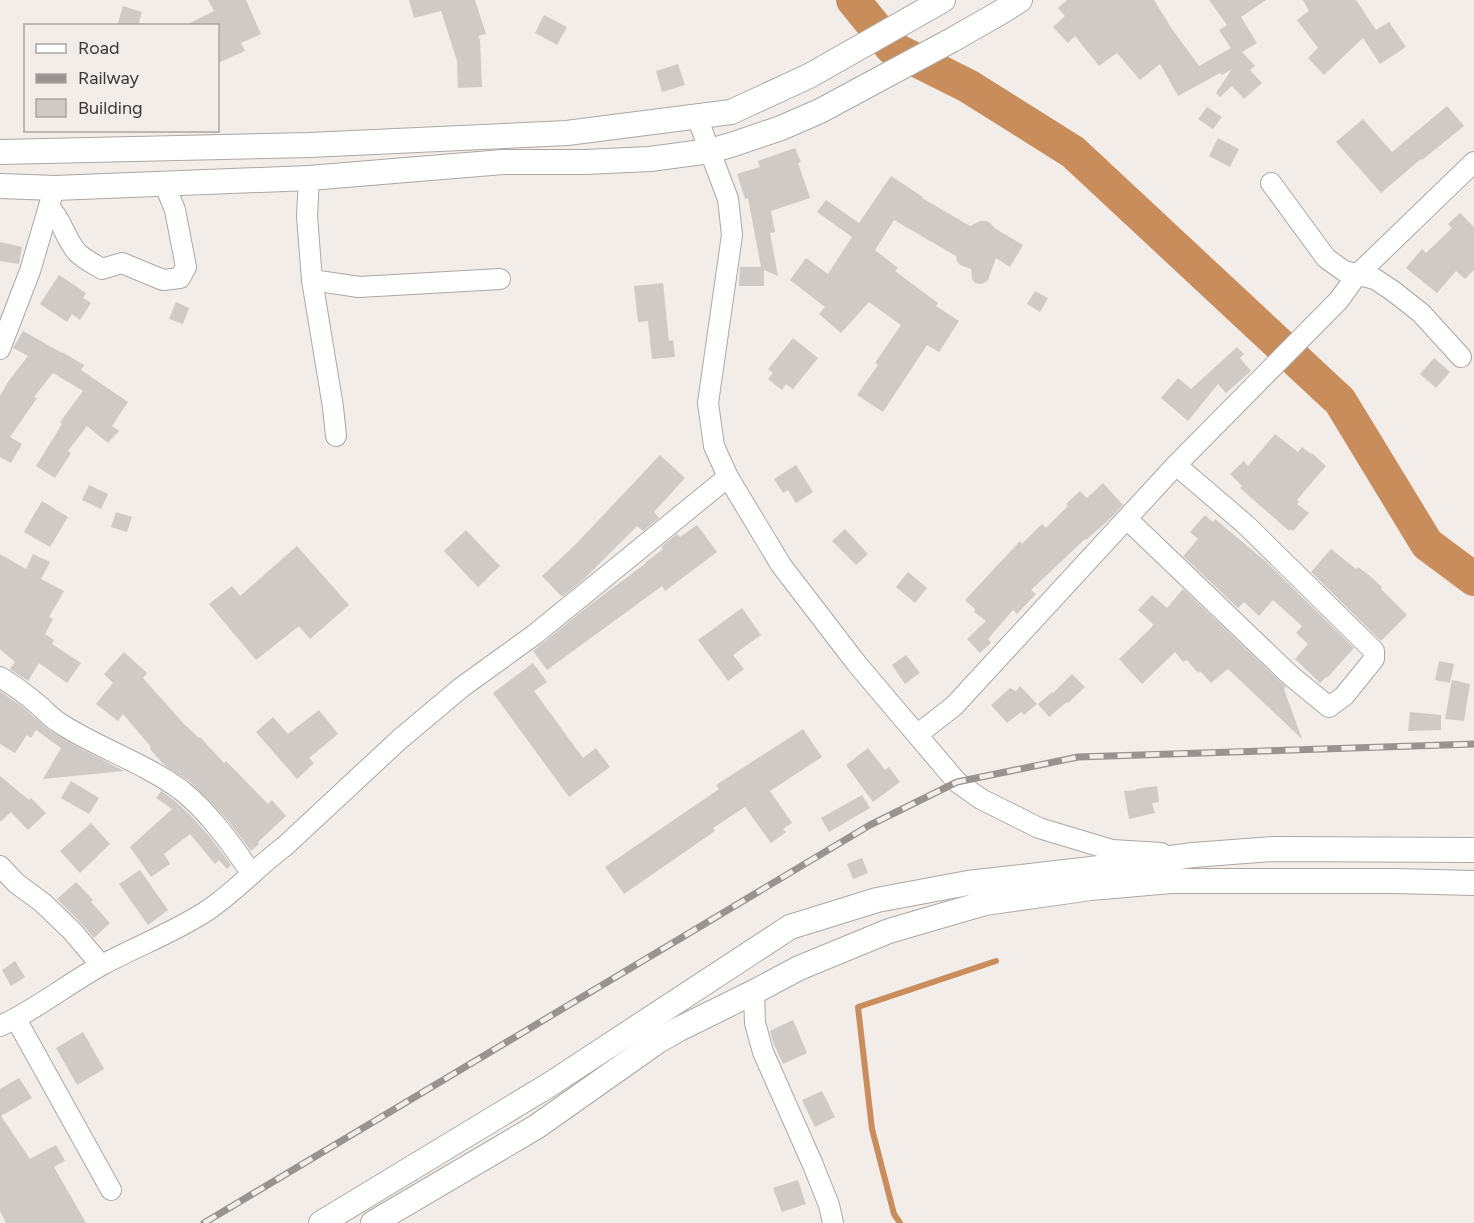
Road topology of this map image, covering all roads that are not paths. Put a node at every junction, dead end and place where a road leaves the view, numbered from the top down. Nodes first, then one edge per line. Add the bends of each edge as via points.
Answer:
1 (943, 0) edge
2 (1010, 6) edge
3 (698, 117) junction
4 (710, 151) junction
5 (0, 152) edge
6 (1472, 169) edge
7 (309, 178) junction
8 (164, 183) junction
9 (1271, 183) dead end
10 (0, 186) edge
11 (52, 197) junction
12 (1357, 275) junction
13 (500, 279) dead end
14 (312, 280) junction
15 (0, 349) edge
16 (1461, 357) dead end
17 (336, 436) dead end
18 (1176, 465) junction
19 (728, 477) junction
20 (1127, 519) junction
21 (0, 677) edge
22 (918, 734) junction
23 (1474, 850) edge
24 (1193, 855) junction
25 (0, 866) edge
26 (252, 873) junction
27 (1474, 883) edge
28 (8, 888) edge
29 (101, 965) junction
30 (754, 993) junction
31 (8, 1022) edge
32 (111, 1190) dead end
33 (321, 1223) edge
34 (374, 1223) edge
35 (832, 1223) edge

1 - 3 main road via 809,76 731,112
2 - 4 main road via 820,111
3 - 4 street
3 - 5 main road via 567,133 309,145
4 - 7 main road via 650,159 503,162
4 - 19 street via 728,199 732,235 708,403 714,446
6 - 12 street
7 - 8 main road
7 - 14 street via 307,216
8 - 11 main road
8 - 11 street via 175,210 186,267 180,278 163,280 122,263 102,269 77,253 55,213
9 - 12 street via 1326,258
10 - 11 main road
11 - 15 street via 30,271
12 - 16 street via 1376,279 1421,313
12 - 18 street via 1339,300
13 - 14 street via 359,287
14 - 17 street
18 - 20 street
18 - 20 street via 1245,525 1374,651 1374,659 1344,696 1329,707 1322,702
19 - 22 street via 781,565 857,664
19 - 26 street via 534,635 462,687
20 - 22 street via 954,706
21 - 26 street via 56,720 183,791
22 - 24 street via 957,782 981,799 1039,828 1112,850
23 - 24 main road via 1273,849
24 - 33 main road via 968,883 878,900 790,927 549,1085
25 - 28 street
26 - 29 street via 207,911
27 - 30 main road via 1171,881 985,903 889,931 799,968
28 - 29 street via 43,903
29 - 31 street
30 - 34 main road via 658,1041 536,1127
30 - 35 street via 755,1023 763,1052 813,1165
31 - 32 street

